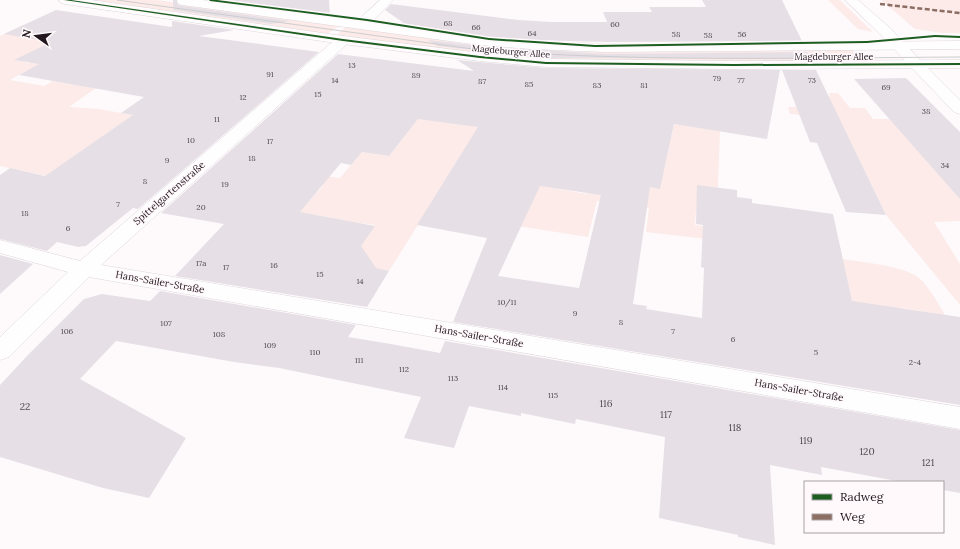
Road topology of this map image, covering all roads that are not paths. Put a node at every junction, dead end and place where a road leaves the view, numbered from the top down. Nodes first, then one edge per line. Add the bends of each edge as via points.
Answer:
1 (65, 0) edge
2 (173, 0) edge
3 (387, 0) edge
4 (852, 0) edge
5 (361, 25) junction
6 (343, 40) junction
7 (960, 45) edge
8 (899, 46) junction
9 (916, 64) junction
10 (960, 64) edge
11 (960, 109) edge
12 (0, 246) edge
13 (84, 269) junction
14 (0, 351) edge
15 (960, 418) edge

1 - 6 main road, Magdeburger Allee
2 - 5 main road, Magdeburger Allee
3 - 5 main road
4 - 8 main road
5 - 8 main road, Magdeburger Allee via 479,41 582,48
6 - 9 main road, Magdeburger Allee via 546,63
6 - 13 main road, Spittelgartenstraße
7 - 8 main road, Magdeburger Allee
8 - 9 main road
9 - 10 main road, Magdeburger Allee
9 - 11 main road
12 - 13 main road, Hans-Sailer-Straße
13 - 14 main road, Spittelgartenstraße
13 - 15 main road, Hans-Sailer-Straße

